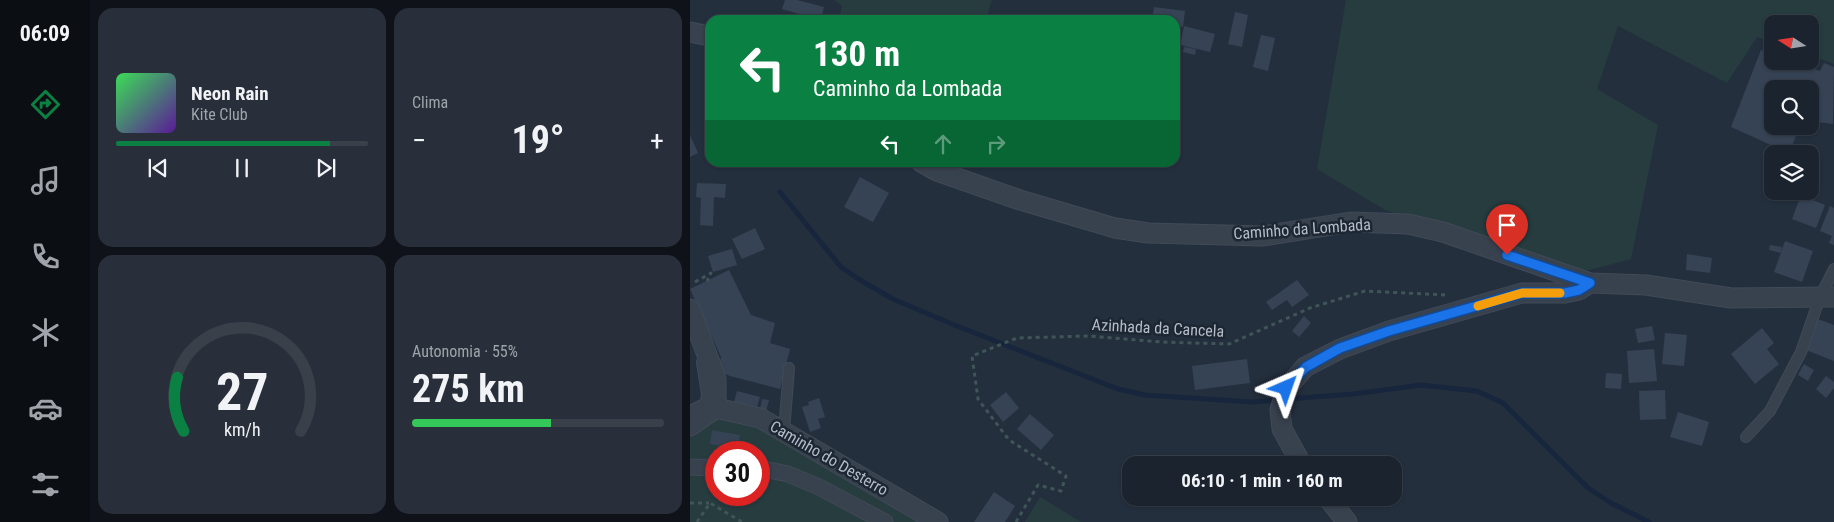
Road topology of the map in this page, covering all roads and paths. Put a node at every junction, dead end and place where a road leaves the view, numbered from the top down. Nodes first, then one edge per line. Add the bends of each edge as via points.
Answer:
1 (690, 32) edge
2 (705, 35) edge
3 (930, 167) edge
4 (1834, 269) edge
5 (707, 281) dead end
6 (695, 282) dead end
7 (1590, 283) junction
8 (1449, 294) dead end
9 (1827, 297) edge
10 (690, 309) edge
11 (699, 336) junction
12 (789, 368) dead end
13 (716, 408) junction
14 (690, 410) edge
15 (690, 426) edge
16 (784, 432) junction
17 (1746, 437) dead end
18 (1297, 456) edge
19 (690, 467) edge
20 (705, 468) edge
21 (770, 470) edge
22 (690, 503) edge
23 (705, 504) edge
24 (709, 506) edge
25 (713, 506) edge
26 (1334, 506) edge
27 (733, 520) edge
28 (697, 522) edge
29 (742, 522) edge
30 (886, 522) edge
31 (938, 522) edge
32 (1016, 522) edge
33 (1347, 522) edge

1 - 2 street
3 - 7 street, Caminho da Lombada via 1020,200 1115,228 1148,233 1263,236 1351,222 1408,224 1442,232
4 - 9 lane
5 - 6 path via 711,272
7 - 9 street, Caminho da Lombada via 1646,285 1731,298
7 - 18 street via 1565,293 1522,293 1389,331 1340,348 1306,367 1286,388 1280,410 1282,429
8 - 32 path, Azinhada da Cancela via 1365,291 1310,308 1230,344 1089,336 1017,338 972,356 978,399 1009,440 1066,476 1061,491 1038,485
9 - 17 lane via 1770,411
10 - 11 street
11 - 13 street via 716,379
11 - 14 lane via 706,403
12 - 16 lane
13 - 15 street
13 - 16 street, Caminho do Desterro via 754,415
16 - 31 street, Caminho do Desterro
19 - 20 street
21 - 30 street via 819,487
22 - 23 path
24 - 28 path
25 - 27 path
26 - 33 street
27 - 29 path

